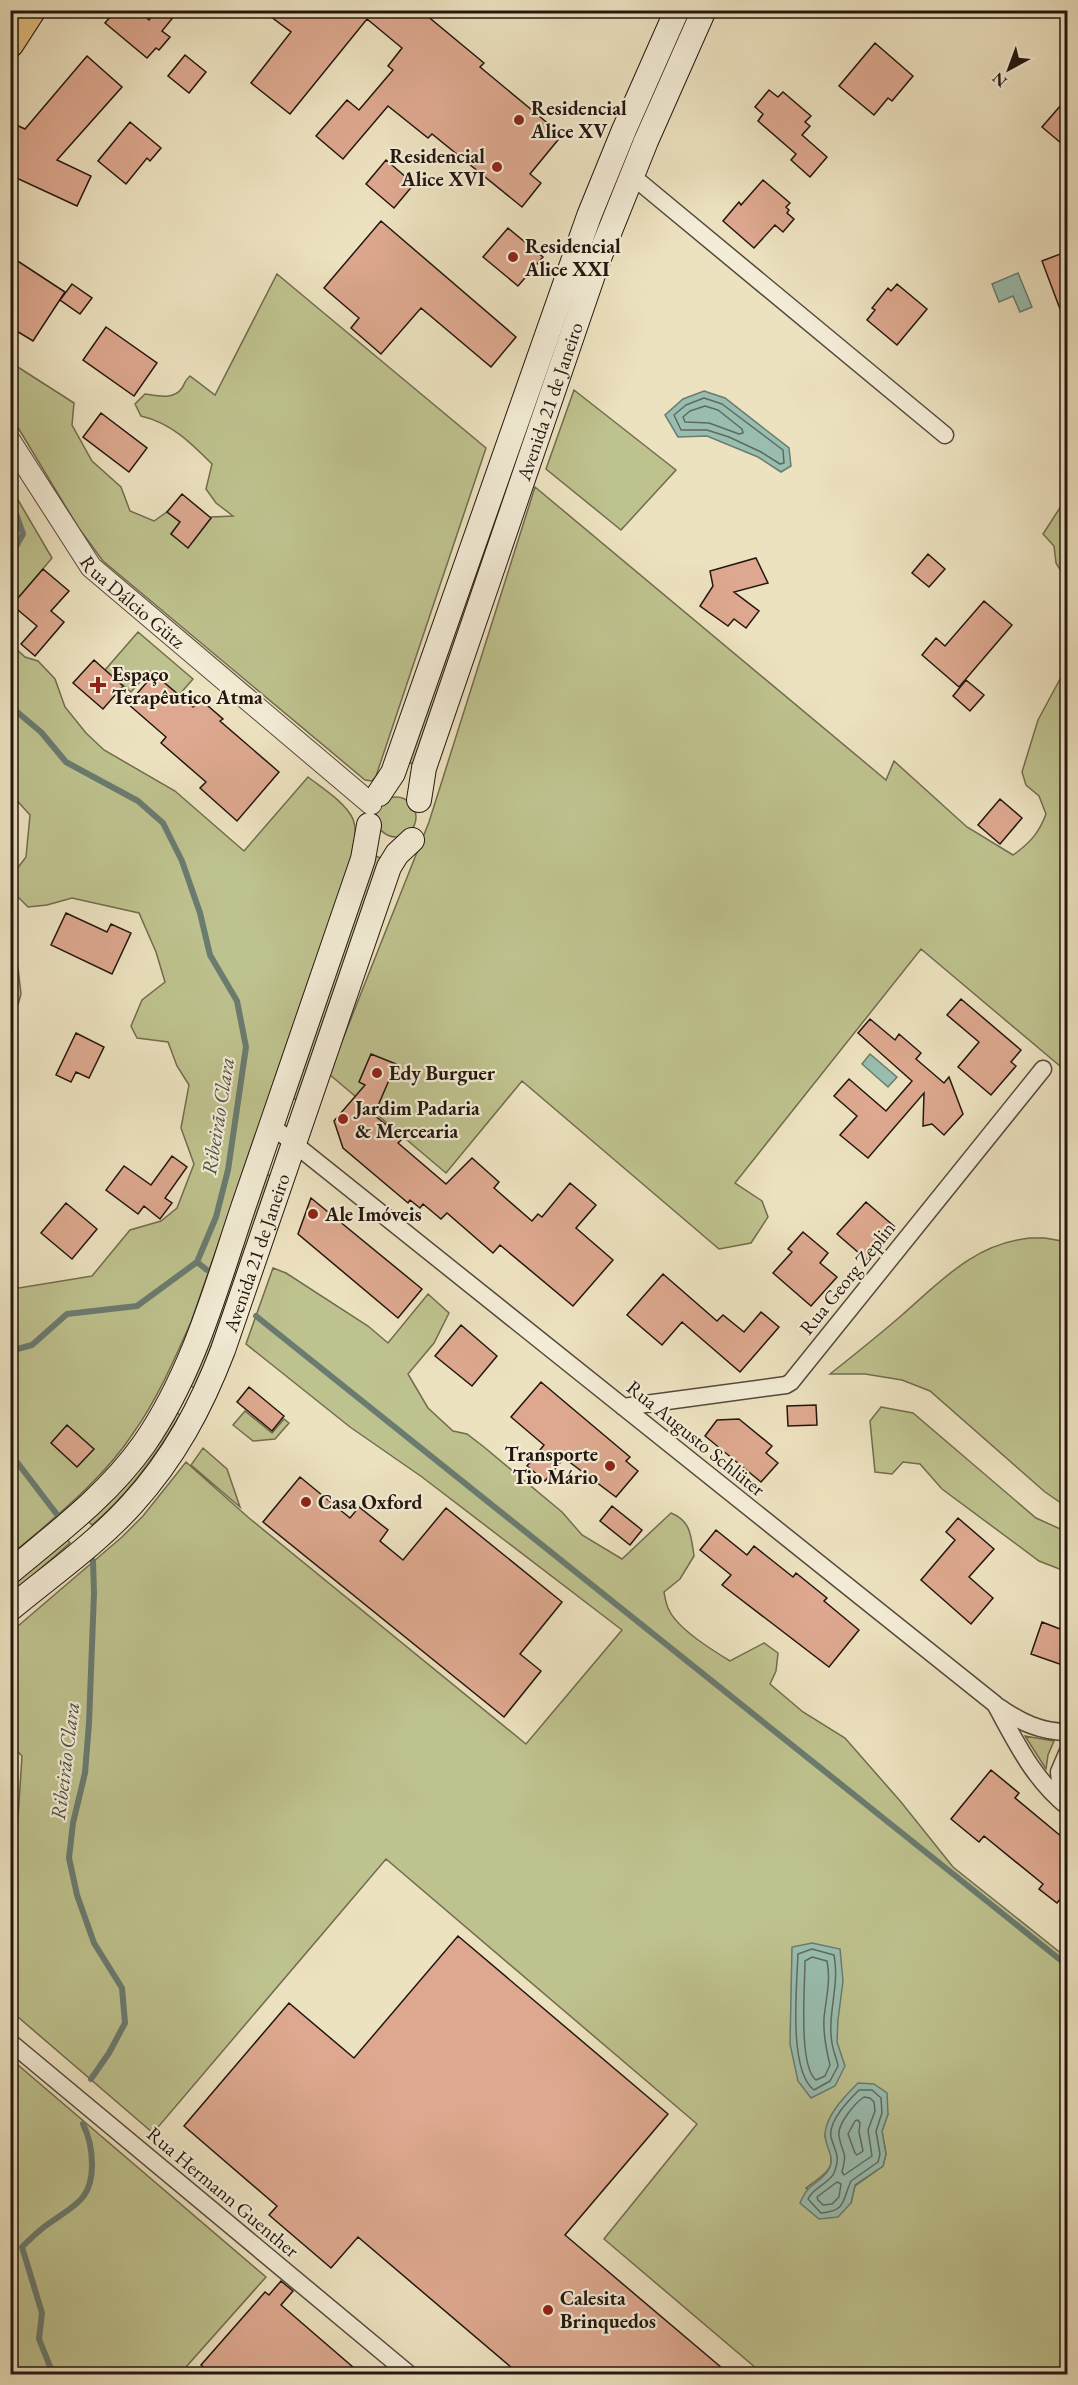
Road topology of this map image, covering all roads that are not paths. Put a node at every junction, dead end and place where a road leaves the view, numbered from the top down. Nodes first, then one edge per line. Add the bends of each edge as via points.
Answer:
1 (33, 10) edge
2 (677, 10) edge
3 (704, 10) edge
4 (10, 44) edge
5 (631, 176) junction
6 (945, 435) dead end
7 (10, 441) edge
8 (419, 800) junction
9 (373, 808) junction
10 (412, 840) junction
11 (1042, 1069) dead end
12 (272, 1126) junction
13 (294, 1144) junction
14 (172, 1397) junction
15 (623, 1407) junction
16 (195, 1416) junction
17 (10, 1572) edge
18 (10, 1609) edge
19 (995, 1704) junction
20 (1068, 1732) edge
21 (1068, 1751) edge
22 (1065, 1804) edge
23 (10, 2042) edge
24 (409, 2374) edge

1 - 4 main road
2 - 9 main road, Avenida 21 de Janeiro via 586,225 395,767
3 - 5 main road, Avenida 21 de Janeiro
5 - 6 street
5 - 8 main road, Avenida 21 de Janeiro via 586,294 432,746 420,782
7 - 9 street, Rua Dálcio Gütz via 91,567
8 - 9 main road via 405,790 387,790
8 - 10 main road via 423,826
9 - 10 main road via 373,833 396,845
9 - 12 main road, Avenida 21 de Janeiro via 363,858
10 - 13 main road, Avenida 21 de Janeiro via 389,867
11 - 15 street, Rua Georg Zeplin via 791,1382
12 - 13 street, Rua Augusto Schlüter
12 - 14 main road, Avenida 21 de Janeiro via 204,1321
13 - 15 street, Rua Augusto Schlüter
13 - 16 main road, Avenida 21 de Janeiro via 223,1350
14 - 16 main road
14 - 17 main road, Avenida 21 de Janeiro via 144,1444 111,1485
15 - 19 street, Rua Augusto Schlüter
16 - 18 main road, Avenida 21 de Janeiro via 131,1505
19 - 20 street via 1030,1725
19 - 22 street, Rua Augusto Schlüter via 1028,1765
21 - 22 street via 1059,1772
23 - 24 street, Rua Hermann Guenther

